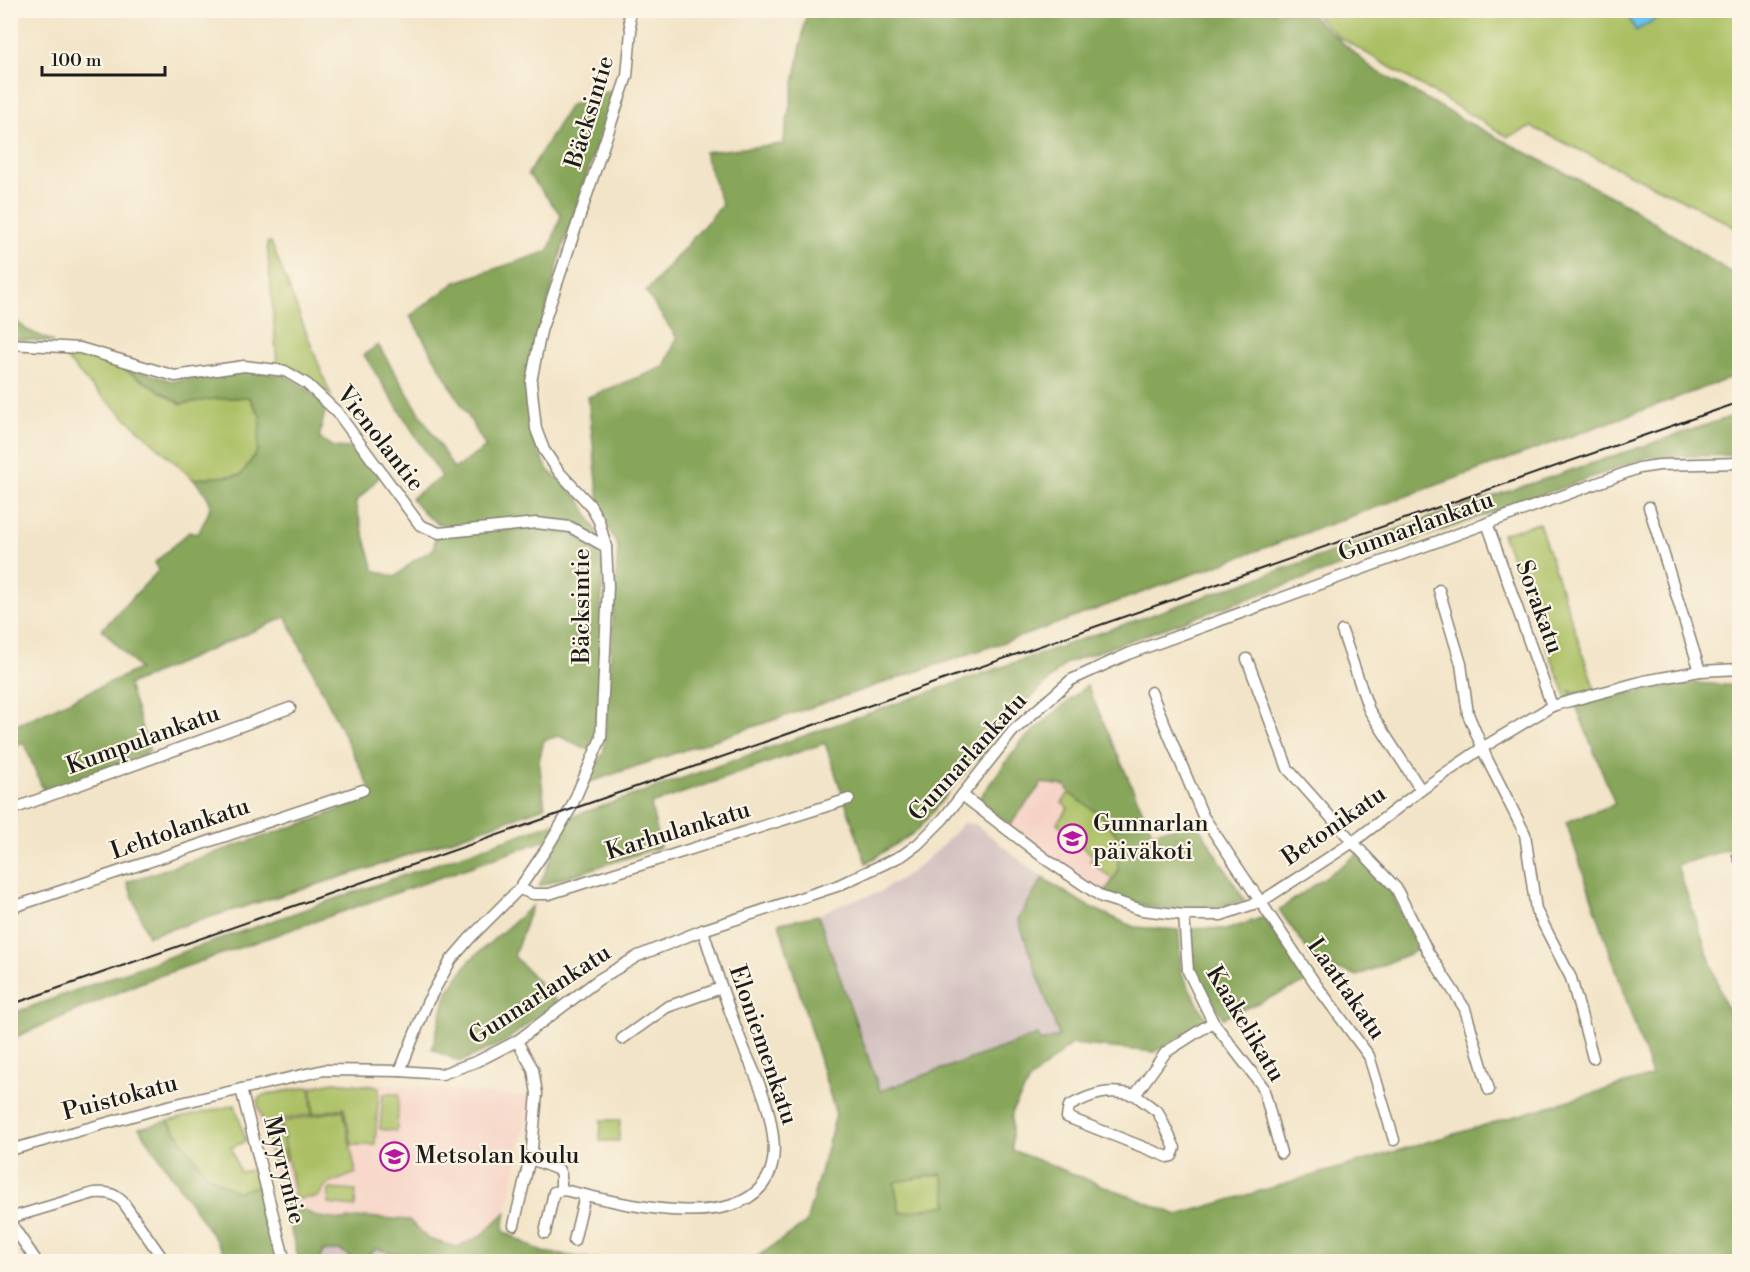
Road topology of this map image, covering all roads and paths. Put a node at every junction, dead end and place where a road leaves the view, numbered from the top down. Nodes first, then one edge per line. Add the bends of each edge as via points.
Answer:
1 (628, 10) edge
2 (10, 344) edge
3 (1740, 463) edge
4 (1649, 507) dead end
5 (1487, 523) junction
6 (606, 547) junction
7 (1439, 590) dead end
8 (1342, 631) dead end
9 (1247, 659) dead end
10 (1740, 669) edge
11 (1700, 671) junction
12 (1151, 692) dead end
13 (1552, 706) junction
14 (290, 708) dead end
15 (1482, 748) junction
16 (363, 790) dead end
17 (1421, 790) junction
18 (962, 795) junction
19 (849, 799) dead end
20 (10, 810) edge
21 (1353, 842) junction
22 (1740, 850) edge
23 (1740, 860) edge
24 (519, 889) junction
25 (1262, 901) junction
26 (10, 909) edge
27 (1184, 915) junction
28 (703, 930) junction
29 (721, 988) junction
30 (1213, 1022) junction
31 (622, 1039) dead end
32 (517, 1041) junction
33 (1593, 1058) dead end
34 (400, 1071) junction
35 (241, 1089) junction
36 (1489, 1090) dead end
37 (1135, 1095) junction
38 (1394, 1140) dead end
39 (10, 1150) edge
40 (1281, 1153) dead end
41 (531, 1159) junction
42 (564, 1190) junction
43 (585, 1195) junction
44 (10, 1220) edge
45 (514, 1225) dead end
46 (545, 1233) dead end
47 (574, 1242) dead end
48 (37, 1262) edge
49 (165, 1262) edge
50 (285, 1262) edge

1 - 6 street, Bäcksintie via 631,31 627,76 541,331 531,382 536,429 544,450 590,504
2 - 6 street, Vienolantie via 80,348 175,376 244,366 285,371 307,384 337,412 420,525 439,533 536,523 570,527
3 - 5 street, Gunnarlankatu via 1647,466
4 - 11 street
5 - 13 street, Sorakatu
5 - 18 street, Gunnarlankatu via 1077,676 1012,731
6 - 24 street, Bäcksintie via 608,586 601,738 572,808
7 - 15 street via 1461,664 1468,714
8 - 17 street via 1369,710
9 - 21 street via 1288,769
10 - 11 street, Betonikatu
11 - 13 street, Betonikatu via 1644,681
12 - 25 street, Laattakatu via 1203,816
13 - 15 street, Betonikatu
14 - 20 street, Kumpulankatu
15 - 17 street, Betonikatu
15 - 33 street via 1525,834 1536,910 1571,978
16 - 26 street, Lehtolankatu
17 - 21 street, Betonikatu
18 - 27 street, Betonikatu via 1102,897 1142,910
18 - 28 street, Gunnarlankatu via 931,831 894,860 837,886
19 - 24 street, Karhulankatu via 549,894
21 - 25 street, Betonikatu
21 - 36 street via 1396,888 1428,952 1465,1009
22 - 23 street
24 - 34 street, Bäcksintie via 451,960 427,1003
25 - 27 street, Betonikatu via 1221,915
25 - 38 street, Laattakatu via 1317,986 1369,1056
27 - 30 street, Kaakelikatu via 1188,971
28 - 29 street, Eloniemenkatu
28 - 32 street, Gunnarlankatu via 638,956 598,980
29 - 31 street via 667,1006
29 - 43 street, Eloniemenkatu via 768,1111 774,1158 765,1182 755,1193 730,1206 694,1211 609,1202
30 - 37 street via 1166,1052
30 - 40 street, Kaakelikatu via 1263,1086
32 - 34 street, Gunnarlankatu via 442,1074
32 - 41 street via 533,1069 537,1094
34 - 35 street, Gunnarlankatu via 324,1070
35 - 39 street, Puistokatu
35 - 50 street, Myyryntie
37 - 37 street via 1158,1112 1175,1148 1172,1156 1067,1117 1069,1106 1087,1097 1108,1091
41 - 42 street via 559,1170
41 - 45 street
42 - 43 street, Eloniemenkatu
42 - 46 street via 554,1192
43 - 47 street
44 - 48 street
44 - 49 street via 94,1193 116,1194

